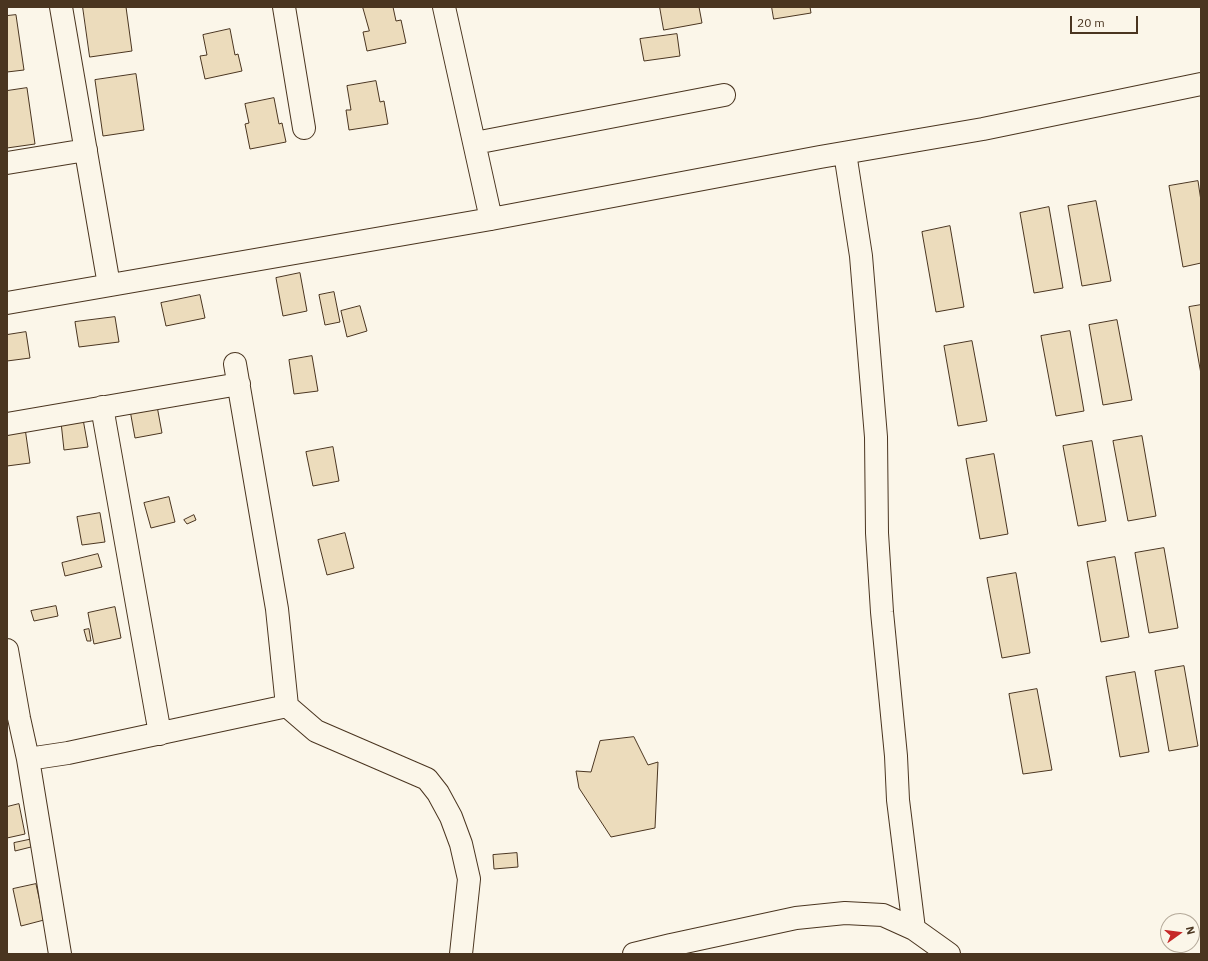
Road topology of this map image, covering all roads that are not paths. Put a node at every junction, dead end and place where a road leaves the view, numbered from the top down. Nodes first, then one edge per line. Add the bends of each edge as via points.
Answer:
1 (61, 7) edge
2 (284, 7) edge
3 (444, 7) edge
4 (1201, 84) edge
5 (724, 95) dead end
6 (304, 128) dead end
7 (475, 143) junction
8 (86, 150) junction
9 (845, 153) junction
10 (7, 163) edge
11 (491, 219) junction
12 (109, 286) junction
13 (7, 303) edge
14 (102, 407) junction
15 (7, 424) edge
16 (7, 650) edge
17 (287, 706) junction
18 (160, 734) junction
19 (28, 759) junction
20 (914, 929) junction
21 (60, 954) edge
22 (461, 954) edge
23 (634, 954) edge
24 (949, 954) edge

1 - 8 street
2 - 6 street
3 - 7 street
4 - 9 street via 983,129
5 - 7 street
7 - 11 street
8 - 10 street
8 - 12 street
9 - 11 street
9 - 20 street via 860,256 876,437 877,533 882,612 898,800
11 - 12 street
12 - 13 street
14 - 15 street
14 - 17 street via 237,374 277,609
14 - 18 street
16 - 19 street
17 - 18 street
17 - 22 street via 316,731 427,780 438,793 452,817 469,879
18 - 19 street
19 - 21 street
20 - 23 street via 883,915 844,913 796,918
20 - 24 street

